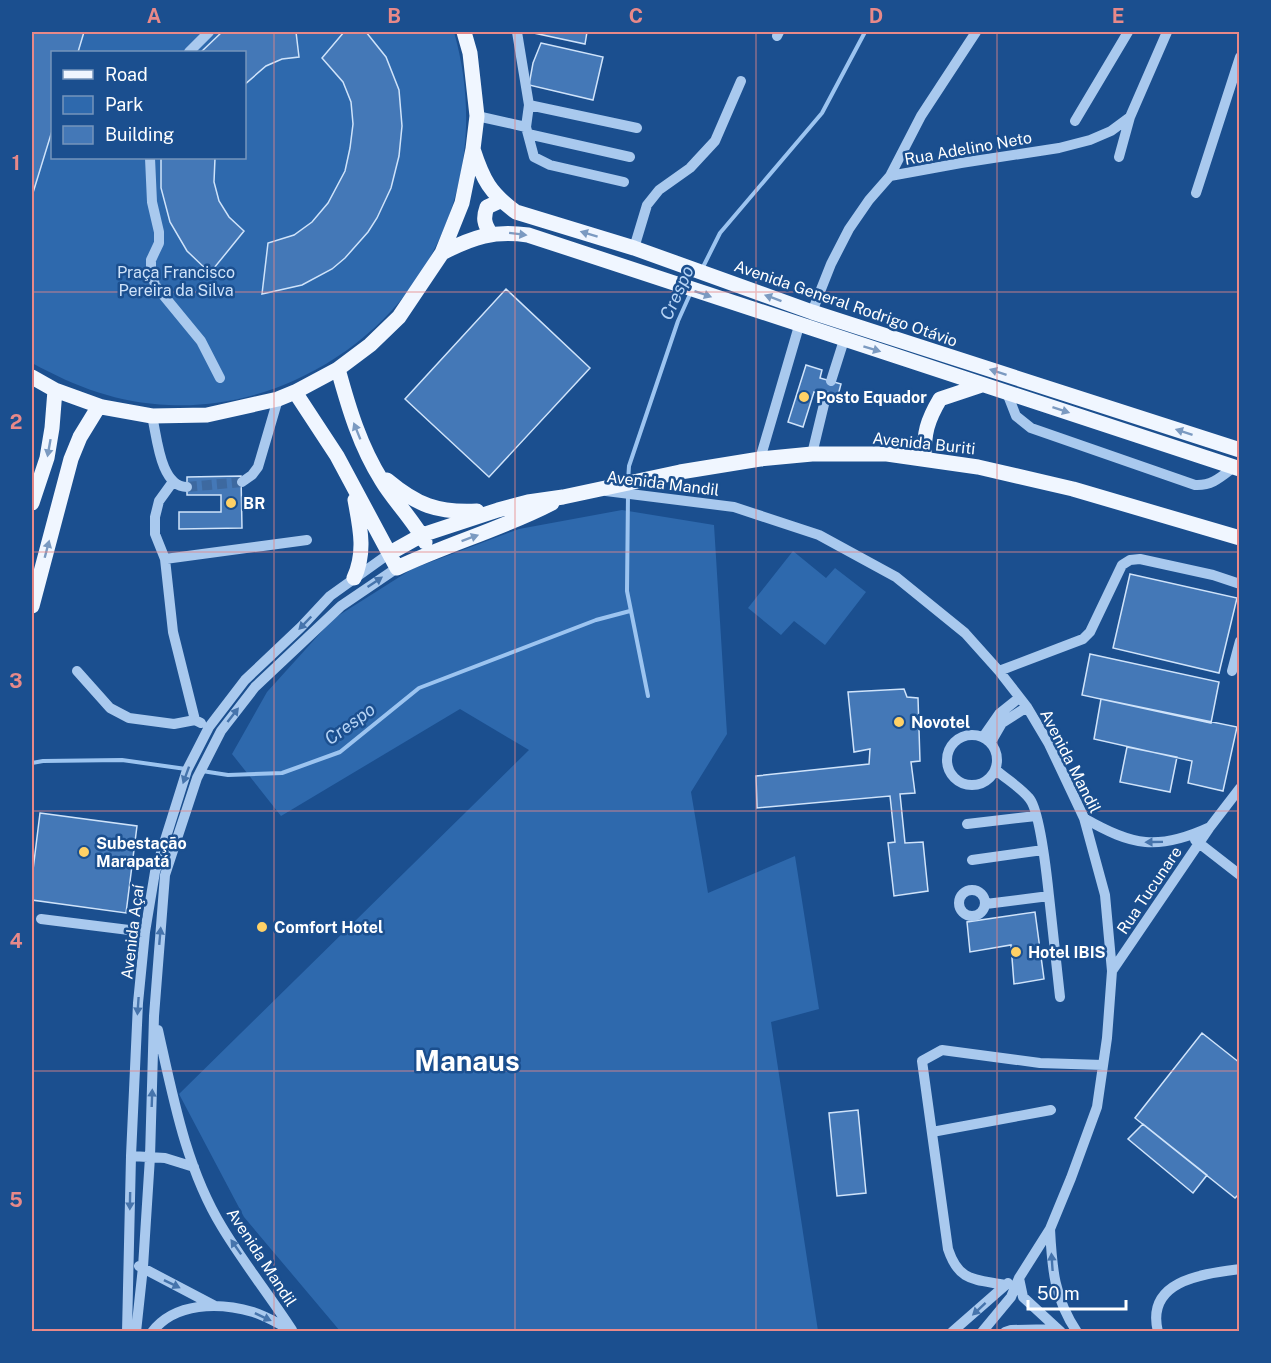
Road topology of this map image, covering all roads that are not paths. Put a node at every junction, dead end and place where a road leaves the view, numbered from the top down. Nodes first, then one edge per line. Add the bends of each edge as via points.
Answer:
1 (209, 32) edge
2 (464, 32) edge
3 (517, 32) edge
4 (976, 32) edge
5 (1128, 32) edge
6 (1167, 32) edge
7 (190, 51) edge
8 (1239, 57) edge
9 (741, 81) dead end
10 (529, 105) junction
11 (477, 116) junction
12 (1130, 117) junction
13 (1075, 121) dead end
14 (637, 128) dead end
15 (527, 131) junction
16 (473, 149) junction
17 (630, 157) dead end
18 (1119, 157) dead end
19 (150, 159) edge
20 (890, 176) junction
21 (624, 182) dead end
22 (1196, 193) dead end
23 (500, 201) junction
24 (491, 234) junction
25 (634, 248) junction
26 (442, 253) junction
27 (812, 312) junction
28 (799, 326) junction
29 (844, 340) junction
30 (338, 369) junction
31 (32, 377) edge
32 (220, 378) dead end
33 (831, 381) dead end
34 (982, 385) junction
35 (55, 390) junction
36 (295, 392) junction
37 (1007, 393) junction
38 (826, 396) dead end
39 (278, 399) junction
40 (99, 406) junction
41 (152, 416) junction
42 (1239, 450) edge
43 (812, 454) junction
44 (924, 458) junction
45 (760, 459) junction
46 (1237, 468) edge
47 (374, 469) junction
48 (242, 482) dead end
49 (172, 483) junction
50 (351, 483) junction
51 (188, 487) tunnel mouth
52 (590, 490) junction
53 (563, 497) junction
54 (32, 503) edge
55 (498, 510) junction
56 (422, 535) junction
57 (1239, 538) edge
58 (307, 540) dead end
59 (430, 552) junction
60 (390, 553) junction
61 (165, 559) junction
62 (397, 568) junction
63 (354, 578) junction
64 (1239, 584) edge
65 (32, 606) edge
66 (1239, 641) edge
67 (1232, 670) dead end
68 (77, 671) dead end
69 (999, 671) junction
70 (1023, 703) junction
71 (195, 720) junction
72 (209, 726) junction
73 (221, 731) junction
74 (987, 740) junction
75 (996, 770) junction
76 (1239, 788) edge
77 (1035, 816) junction
78 (1084, 818) junction
79 (967, 824) dead end
80 (1210, 827) junction
81 (1190, 836) junction
82 (1199, 843) junction
83 (1043, 850) junction
84 (972, 860) dead end
85 (1239, 875) edge
86 (1049, 896) junction
87 (986, 904) dead end
88 (40, 919) dead end
89 (145, 932) junction
90 (1112, 970) junction
91 (1060, 997) dead end
92 (154, 1016) junction
93 (1103, 1065) junction
94 (1052, 1110) dead end
95 (932, 1132) junction
96 (131, 1156) junction
97 (150, 1157) junction
98 (194, 1167) junction
99 (1050, 1229) junction
100 (129, 1264) junction
101 (143, 1268) junction
102 (1239, 1269) edge
103 (1019, 1278) junction
104 (1005, 1285) junction
105 (215, 1306) junction
106 (1059, 1330) edge
107 (293, 1331) edge
108 (127, 1332) edge
109 (136, 1332) edge
110 (152, 1332) edge
111 (952, 1332) edge
112 (982, 1332) edge
113 (1005, 1332) edge
114 (1077, 1332) edge
115 (1158, 1332) edge

1 - 7 street
2 - 11 main road
3 - 10 street
4 - 20 street via 921,116
5 - 13 street
6 - 12 street
8 - 22 street
9 - 25 street via 715,141 647,205
10 - 14 street
10 - 15 street
11 - 15 street
11 - 16 main road
12 - 18 street
12 - 20 street, Rua Adelino Neto via 1112,131 1071,145
15 - 17 street
15 - 21 street via 534,157 550,165
16 - 23 main road, Avenida General Rodrigo Otávio via 488,188
16 - 26 main road via 462,202
19 - 32 street via 152,202 159,232 159,243 151,260 155,285 201,341
20 - 27 street, Rua Adelino Neto via 849,229
23 - 24 main road via 487,207 483,217
25 -> 23 main road, Avenida General Rodrigo Otávio via 516,212
24 - 26 main road, Avenida General Rodrigo Otávio
24 -> 28 main road, Avenida General Rodrigo Otávio via 528,236
27 -> 25 main road, Avenida General Rodrigo Otávio
26 - 30 main road via 399,317
42 -> 27 main road, Avenida General Rodrigo Otávio
28 - 29 main road, Avenida General Rodrigo Otávio
28 - 45 street
29 - 33 street
29 -> 34 main road, Avenida General Rodrigo Otávio
30 - 36 main road
47 -> 30 main road via 352,420
31 - 35 main road
34 - 37 main road, Avenida General Rodrigo Otávio
34 - 44 main road via 940,399 924,434
35 - 40 main road
35 -> 54 main road via 47,458
36 - 39 main road
36 - 50 main road
37 -> 46 main road, Avenida General Rodrigo Otávio
37 - 46 street via 1016,416 1031,428 1195,485 1205,486
38 - 43 street
39 - 41 main road via 207,415
39 - 48 street via 258,467
40 - 41 main road
65 -> 40 main road via 71,459
41 - 49 street
43 - 44 main road, Avenida Buriti
43 - 45 main road, Avenida Buriti
44 - 57 main road, Avenida Buriti via 978,466 1073,489
45 - 52 main road, Avenida Buriti
47 - 55 main road via 424,505 453,512
47 - 56 main road
49 - 51 street
49 - 61 street via 159,501 154,517 155,534
50 - 60 main road
50 - 63 main road via 361,532 360,565
52 - 53 main road, Avenida Buriti
52 - 69 street, Avenida Mandil via 734,507 819,535 896,577 965,633
53 - 55 main road, Avenida Buriti
59 -> 53 main road, Avenida Buriti via 527,516
55 - 56 main road, Avenida Buriti
56 - 59 main road
56 - 60 main road, Avenida Buriti
58 - 61 street
59 - 62 main road, Avenida Buriti
60 - 62 main road
60 - 63 street, Avenida Açaí
61 - 71 street via 173,632
73 -> 62 street, Avenida Açaí via 255,687 341,606
63 -> 72 street, Avenida Açaí via 330,596 245,680
64 - 69 street via 1130,560 1117,573 1090,632 1083,639
66 - 67 street
68 - 71 street via 110,708 129,718 174,724
69 - 70 street, Avenida Mandil
70 - 74 street
70 - 78 street, Avenida Mandil via 1049,744
71 - 72 street
72 - 73 street
72 -> 89 street, Avenida Açaí via 187,770 155,872
92 -> 73 street, Avenida Açaí via 165,875 197,778
74 - 75 street via 996,752
74 - 75 street via 971,734 962,736 949,749 948,768 965,784 981,784
75 - 77 street via 1030,799
76 - 80 street, Rua Tucunare
77 - 79 street
77 - 83 street
81 -> 78 street, Rua Tucunare via 1148,843 1106,831
78 - 90 street, Avenida Mandil via 1105,895
80 - 81 street, Rua Tucunare
80 - 82 street, Rua Tucunare
81 - 82 street
82 - 85 street
82 - 90 street, Rua Tucunare
83 - 84 street
83 - 86 street
86 - 87 street
86 - 91 street
88 - 89 street
89 -> 96 street, Avenida Açaí
90 - 93 street, Avenida Mandil
97 -> 92 street, Avenida Açaí
92 - 98 street, Avenida Mandil
93 - 95 street via 1040,1063 942,1050 922,1061
93 - 99 street, Avenida Mandil via 1096,1107
94 - 95 street
95 - 104 street via 953,1264 972,1278
96 - 97 street
96 -> 100 street, Avenida Açaí
97 - 98 street
97 - 101 street, Avenida Açaí
107 -> 98 street, Avenida Mandil via 222,1226
99 - 103 street, Avenida Mandil
114 -> 99 street via 1056,1288
100 - 101 street
100 - 108 street, Avenida Açaí
101 -> 105 street
101 - 109 street, Avenida Açaí
102 - 115 street via 1192,1277 1164,1294 1156,1308
103 - 104 street
103 - 106 street via 1023,1297
103 - 112 street, Avenida Mandil via 1011,1297
104 -> 111 street
105 -> 107 street, Avenida Mandil via 253,1312
105 - 110 street, Avenida Mandil via 185,1308
106 - 113 street

